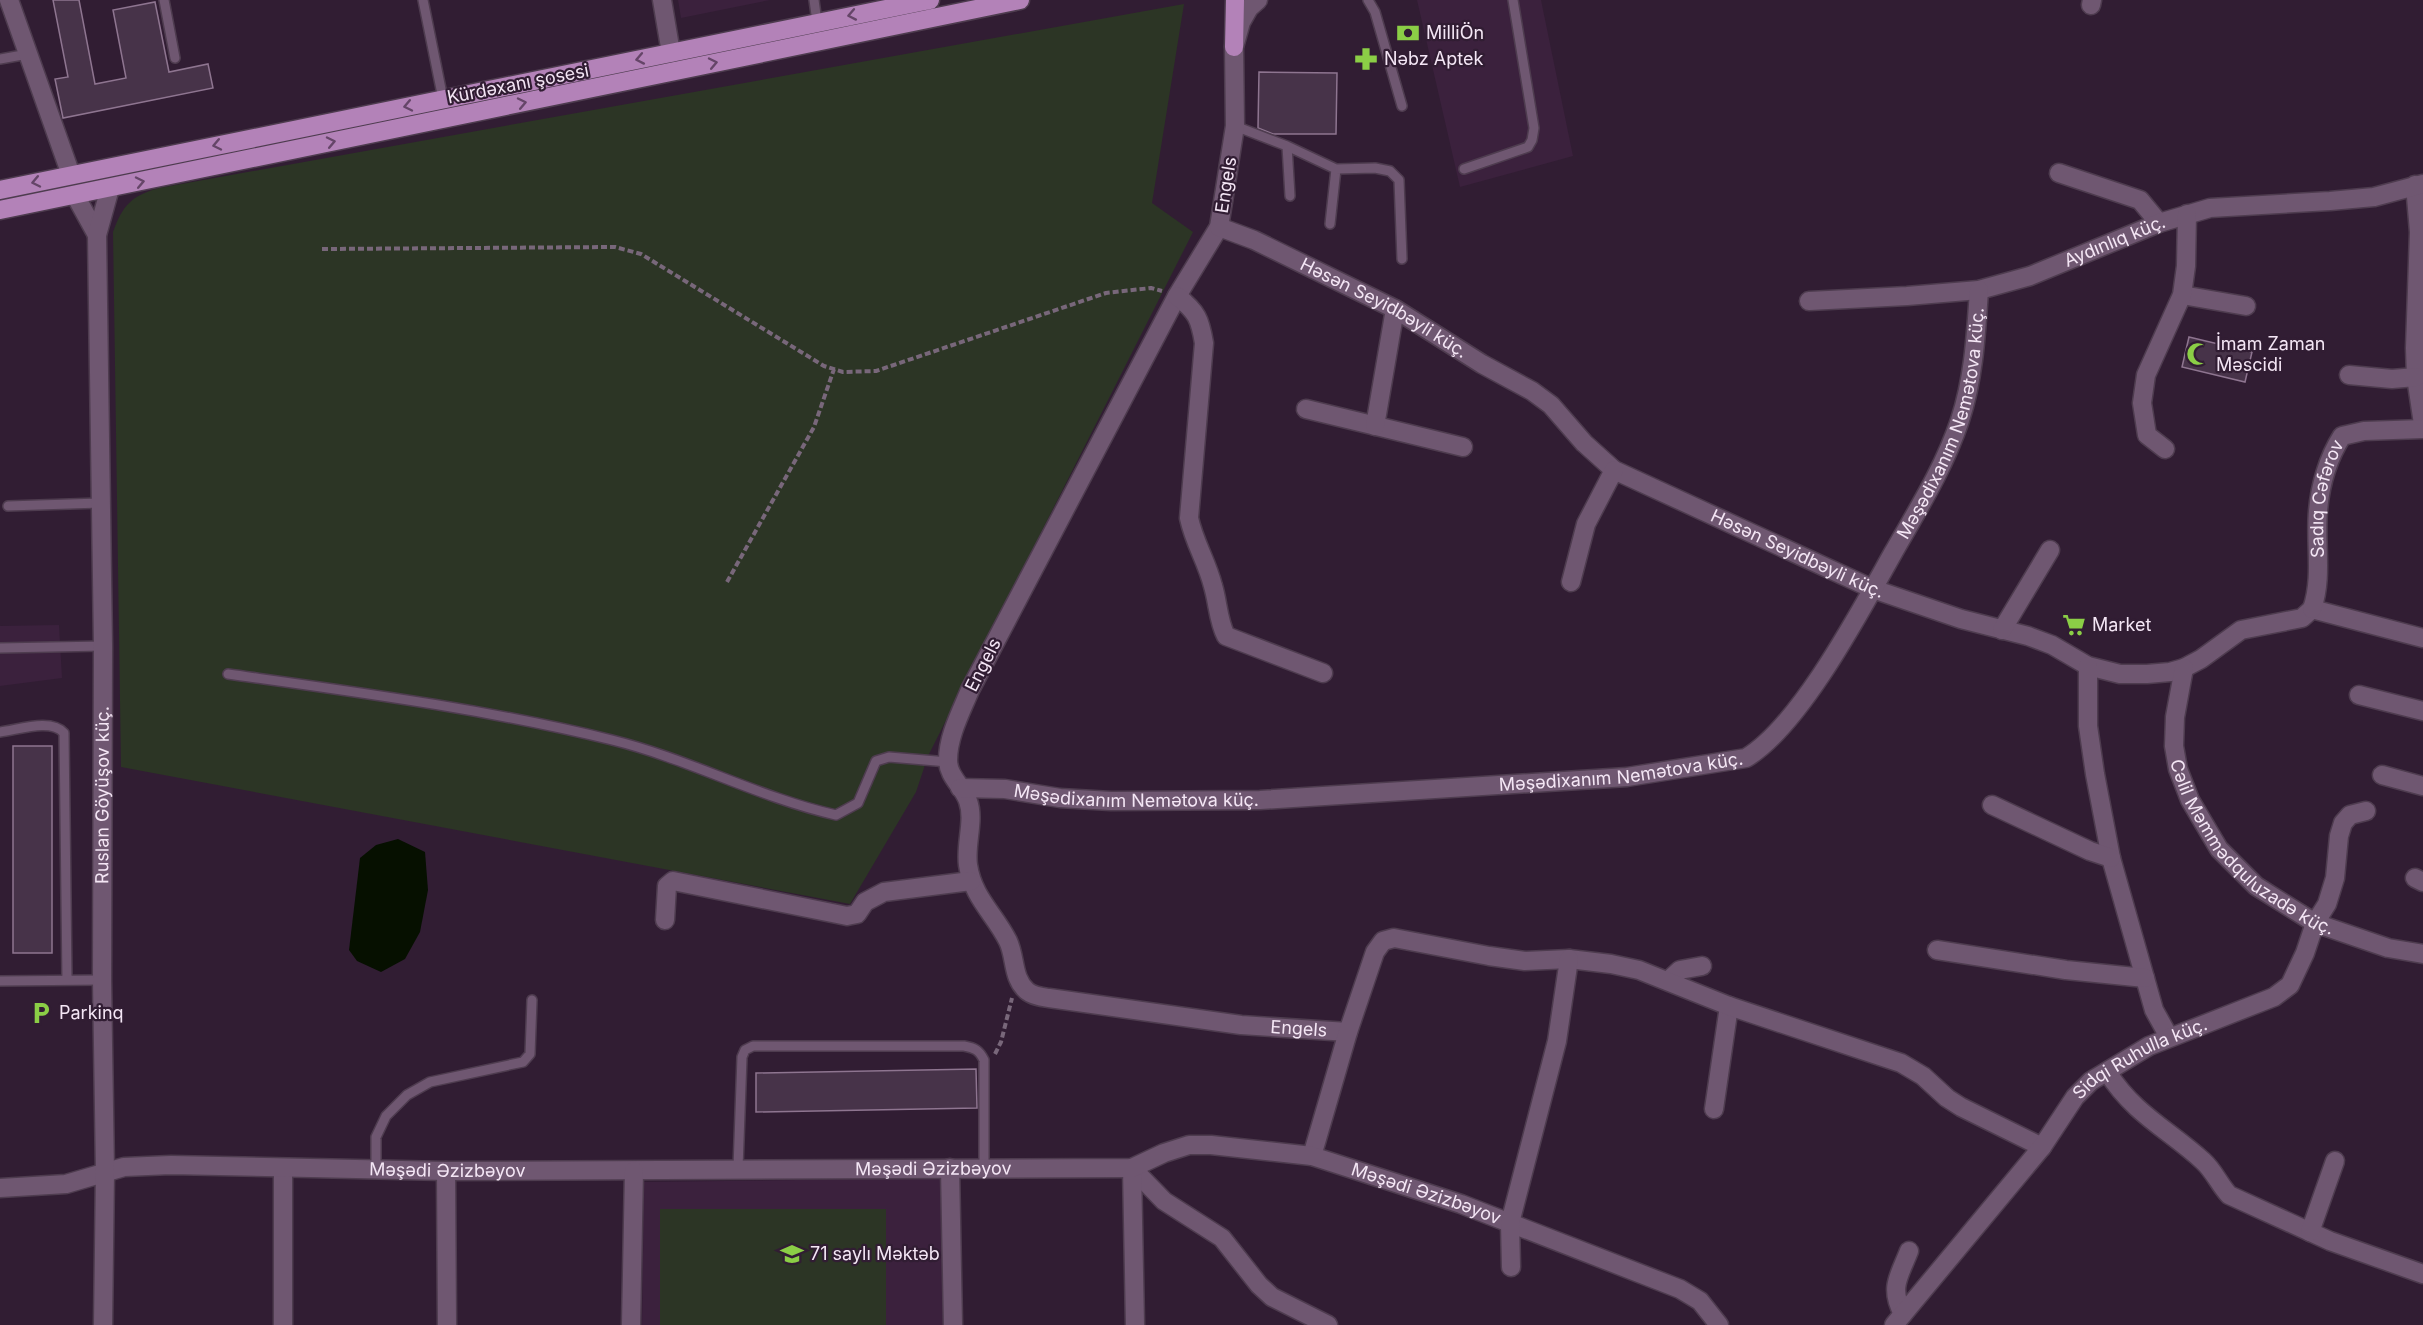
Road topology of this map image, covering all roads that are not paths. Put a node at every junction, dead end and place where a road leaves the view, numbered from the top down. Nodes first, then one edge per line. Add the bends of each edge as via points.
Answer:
1 (164, 0) edge
2 (423, 0) edge
3 (662, 0) edge
4 (814, 0) edge
5 (930, 0) edge
6 (1020, 0) edge
7 (1235, 0) edge
8 (1258, 0) edge
9 (1368, 0) edge
10 (1513, 0) edge
11 (8, 10) edge
12 (817, 22) junction
13 (1234, 47) junction
14 (671, 53) junction
15 (28, 54) junction
16 (175, 58) dead end
17 (0, 59) edge
18 (443, 99) junction
19 (1402, 106) dead end
20 (1235, 126) junction
21 (1287, 146) junction
22 (107, 167) junction
23 (1335, 168) junction
24 (1464, 169) dead end
25 (2059, 173) dead end
26 (71, 175) junction
27 (2419, 184) edge
28 (110, 188) junction
29 (0, 190) edge
30 (75, 195) junction
31 (1290, 196) dead end
32 (0, 210) edge
33 (2187, 214) junction
34 (2159, 223) junction
35 (1330, 224) dead end
36 (1219, 227) junction
37 (97, 235) junction
38 (1402, 259) dead end
39 (1979, 290) junction
40 (2182, 295) junction
41 (1178, 296) junction
42 (1809, 301) dead end
43 (2246, 306) dead end
44 (1395, 309) junction
45 (2349, 375) dead end
46 (2416, 377) junction
47 (1306, 409) dead end
48 (2423, 424) edge
49 (1375, 426) junction
50 (2423, 429) edge
51 (1463, 447) dead end
52 (2165, 449) dead end
53 (1614, 470) junction
54 (100, 503) junction
55 (8, 506) dead end
56 (2050, 550) dead end
57 (1571, 582) dead end
58 (1873, 589) junction
59 (2312, 609) junction
60 (2002, 630) junction
61 (2423, 638) edge
62 (103, 646) junction
63 (0, 648) edge
64 (2088, 666) junction
65 (2184, 668) junction
66 (1323, 672) dead end
67 (228, 674) dead end
68 (2359, 695) dead end
69 (2423, 711) edge
70 (0, 732) edge
71 (948, 762) junction
72 (2382, 775) dead end
73 (2423, 786) edge
74 (960, 788) junction
75 (1992, 805) dead end
76 (2366, 811) dead end
77 (2111, 858) junction
78 (971, 881) junction
79 (664, 921) dead end
80 (2315, 923) junction
81 (1937, 950) dead end
82 (2423, 954) edge
83 (1569, 959) junction
84 (1702, 966) dead end
85 (2145, 978) junction
86 (67, 980) junction
87 (102, 980) junction
88 (0, 981) edge
89 (1668, 981) junction
90 (532, 1000) dead end
91 (1729, 1006) junction
92 (1348, 1032) junction
93 (2169, 1037) junction
94 (2108, 1073) junction
95 (1714, 1109) dead end
96 (2042, 1147) junction
97 (1312, 1156) junction
98 (2335, 1161) dead end
99 (283, 1168) junction
100 (738, 1168) junction
101 (950, 1168) junction
102 (984, 1168) junction
103 (1132, 1168) junction
104 (376, 1171) junction
105 (446, 1171) junction
106 (634, 1171) junction
107 (105, 1172) junction
108 (0, 1188) edge
109 (1510, 1222) junction
110 (2310, 1232) junction
111 (1909, 1251) dead end
112 (1511, 1267) dead end
113 (2423, 1274) edge
114 (1898, 1319) edge
115 (103, 1325) edge
116 (283, 1325) edge
117 (447, 1325) edge
118 (631, 1325) edge
119 (953, 1325) edge
120 (1135, 1325) edge
121 (1328, 1325) edge
122 (1719, 1325) edge

1 - 16 lane
2 - 18 lane
3 - 14 street
4 - 12 lane
5 -> 12 main road, Kürdəxanı şosesi
28 -> 6 main road
7 - 13 main road
8 - 13 street, Engels via 1241,22
9 - 19 lane via 1375,12
10 - 24 lane via 1534,128 1532,140 1528,147
11 - 15 street
12 - 14 main road, Kürdəxanı şosesi
13 - 20 street, Engels
14 -> 18 main road, Kürdəxanı şosesi
15 - 17 lane
15 - 26 street
18 -> 22 main road, Kürdəxanı şosesi
20 - 21 lane
20 - 36 street, Engels
21 - 23 lane
21 - 31 lane
22 - 26 main road, Kürdəxanı şosesi
22 - 28 main road
23 - 35 lane
23 - 38 lane via 1375,168 1390,171 1399,180
25 - 34 street via 2140,200
26 -> 29 main road
26 - 30 main road
27 - 33 street, Aydınlıq küç. via 2374,196 2210,208
27 - 46 street
28 - 30 main road
28 - 37 street
30 - 32 main road
30 - 37 street
33 - 34 street, Aydınlıq küç.
33 - 40 street via 2187,266
34 - 39 street, Aydınlıq küç. via 2030,276
36 - 41 street, Engels
36 - 44 street, Həsən Seyidbəyli küç.
37 - 54 street, Ruslan Göyüşov küç.
39 - 42 street, Aydınlıq küç.
39 - 58 street, Məşədixanım Nemətova küç. via 1973,366 1957,428 1936,481
40 - 43 street
40 - 52 street via 2146,375 2142,403 2147,435
41 - 66 street via 1200,320 1204,343 1190,518 1213,584 1222,628 1226,636
41 - 71 street, Engels via 970,690 950,744
44 - 49 street
44 - 53 street, Həsən Seyidbəyli küç. via 1532,391 1551,405
45 - 46 street
46 - 48 street
47 - 49 street
49 - 51 street
50 - 59 street, Sadıq Cəfərov via 2364,431 2342,436 2331,453 2318,510 2318,592
53 - 57 street via 1586,524
53 - 58 street, Həsən Seyidbəyli küç.
54 - 55 lane
54 - 62 street, Ruslan Göyüşov küç.
56 - 60 street
58 - 60 street, Həsən Seyidbəyli küç.
58 - 74 street, Məşədixanım Nemətova küç. via 1807,694 1762,748 1746,758 1627,777 1260,800 1111,801
59 - 61 street
59 - 65 street, Həsən Seyidbəyli küç. via 2302,618 2241,630
60 - 64 street, Həsən Seyidbəyli küç. via 2052,645
62 - 63 lane
62 - 87 street, Ruslan Göyüşov küç.
64 - 65 street, Həsən Seyidbəyli küç. via 2120,674
64 - 77 street via 2088,726
65 - 80 street, Cəlil Məmmədquluzadə küç. via 2174,746 2190,800 2219,849 2242,873
67 - 71 lane via 423,702 613,741 678,760 811,810 836,815 858,803 876,762 889,757
68 - 69 street
70 - 86 lane via 50,725 59,726 64,733
71 - 74 street
72 - 73 street
74 - 78 street via 968,801
75 - 77 street
76 - 80 street, Sidqi Ruhulla küç. via 2350,815 2343,823 2335,878 2327,904
77 - 85 street
78 - 79 street via 884,892 865,902 858,914 847,916 673,882 667,886
78 - 92 street, Engels via 1008,942 1016,976 1026,991 1049,998 1241,1025
80 - 82 street, Cəlil Məmmədquluzadə küç. via 2388,948
80 - 93 street, Sidqi Ruhulla küç. via 2290,985 2274,997
81 - 85 street
83 - 89 street via 1639,970
83 - 92 street via 1525,961 1394,938 1383,941 1375,952
83 - 109 street via 1557,1041
84 - 89 street via 1680,970
85 - 93 street via 2154,1010
86 - 87 lane
86 - 88 lane
87 - 107 street, Ruslan Göyüşov küç.
89 - 91 street
90 - 104 lane via 530,1054 523,1062 430,1082 407,1095 386,1116 376,1137
91 - 95 street
91 - 96 street via 1901,1063 1961,1107
92 - 97 street
93 - 94 street, Sidqi Ruhulla küç.
94 - 96 street, Sidqi Ruhulla küç. via 2091,1081 2075,1097
94 - 110 street via 2138,1110 2212,1170 2229,1195
96 - 114 street, Sidqi Ruhulla küç.
97 - 103 street, Məşədi Əzizbəyov via 1189,1145
97 - 109 street, Məşədi Əzizbəyov
98 - 110 street
99 - 104 street, Məşədi Əzizbəyov
99 - 107 street, Məşədi Əzizbəyov via 139,1166
99 - 116 street
100 - 101 street, Məşədi Əzizbəyov
100 - 102 lane via 742,1057 753,1046 975,1048 984,1060
100 - 106 street, Məşədi Əzizbəyov
101 - 102 street, Məşədi Əzizbəyov
101 - 119 street
102 - 103 street, Məşədi Əzizbəyov
103 - 120 street
103 - 121 street via 1164,1201 1222,1238 1272,1297
104 - 105 street, Məşədi Əzizbəyov
105 - 106 street, Məşədi Əzizbəyov
105 - 117 street
106 - 118 street
107 - 108 street, Məşədi Əzizbəyov via 66,1184
107 - 115 street, Ruslan Göyüşov küç.
109 - 112 street
109 - 122 street, Məşədi Əzizbəyov via 1680,1289 1700,1301
110 - 113 street
111 - 114 street via 1896,1284

